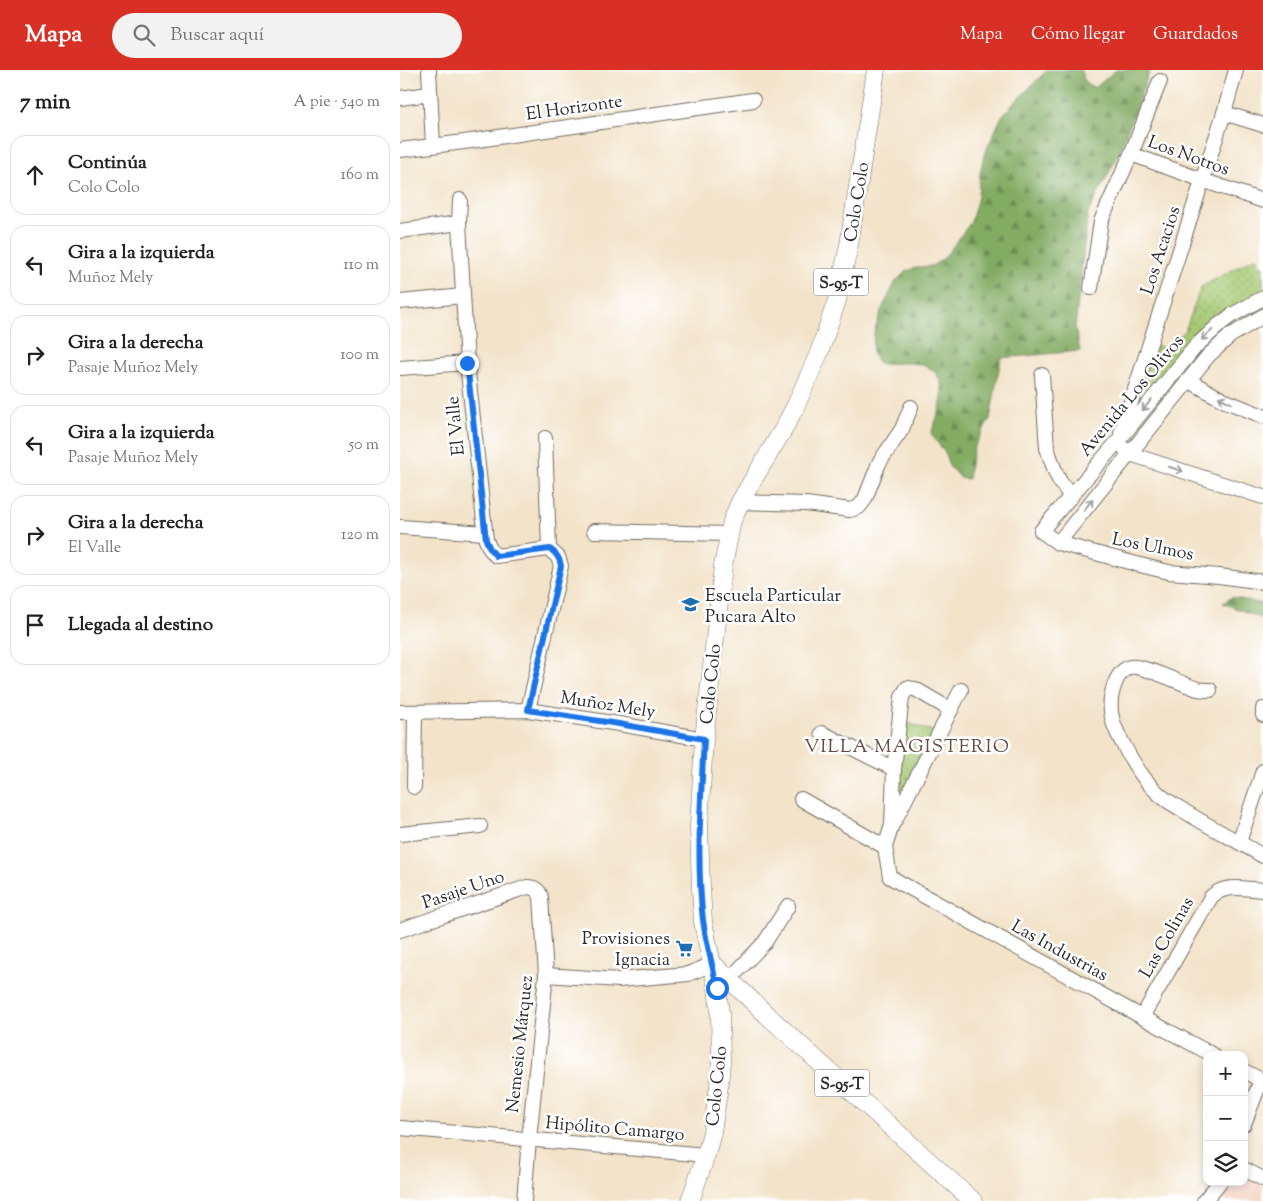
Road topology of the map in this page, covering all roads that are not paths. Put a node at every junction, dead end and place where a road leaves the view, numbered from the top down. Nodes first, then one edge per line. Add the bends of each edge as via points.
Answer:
1 (429, 70) edge
2 (876, 70) edge
3 (1236, 70) edge
4 (1160, 81) dead end
5 (430, 94) junction
6 (400, 98) edge
7 (753, 100) dead end
8 (1224, 113) junction
9 (1263, 125) edge
10 (433, 145) junction
11 (400, 150) edge
12 (1131, 154) junction
13 (1202, 180) junction
14 (460, 200) dead end
15 (1263, 201) edge
16 (459, 223) junction
17 (400, 231) edge
18 (1091, 288) dead end
19 (463, 296) junction
20 (1263, 298) edge
21 (400, 302) edge
22 (1263, 316) edge
23 (467, 363) junction
24 (400, 368) edge
25 (1042, 375) dead end
26 (1188, 380) junction
27 (911, 407) dead end
28 (1260, 413) edge
29 (545, 438) dead end
30 (1118, 441) junction
31 (1130, 454) junction
32 (1263, 496) edge
33 (1071, 497) junction
34 (740, 502) junction
35 (400, 527) edge
36 (594, 531) dead end
37 (1041, 531) joint
38 (485, 533) junction
39 (730, 534) junction
40 (1058, 543) junction
41 (550, 549) junction
42 (1263, 582) edge
43 (961, 690) dead end
44 (1210, 690) dead end
45 (1263, 709) edge
46 (528, 710) junction
47 (951, 710) junction
48 (400, 712) edge
49 (415, 712) junction
50 (1263, 715) edge
51 (822, 733) dead end
52 (704, 739) junction
53 (894, 769) junction
54 (1263, 771) edge
55 (414, 787) dead end
56 (800, 799) dead end
57 (892, 825) junction
58 (480, 826) dead end
59 (400, 834) edge
60 (1239, 842) junction
61 (886, 847) junction
62 (1263, 856) edge
63 (1263, 890) edge
64 (538, 891) joint
65 (788, 906) dead end
66 (400, 930) edge
67 (713, 964) junction
68 (546, 975) junction
69 (729, 980) junction
70 (1142, 1017) junction
71 (1206, 1051) edge
72 (1248, 1074) edge
73 (1259, 1098) edge
74 (1248, 1117) edge
75 (400, 1128) edge
76 (529, 1139) junction
77 (706, 1155) junction
78 (1248, 1170) edge
79 (1263, 1179) edge
80 (1217, 1186) edge
81 (524, 1201) edge
82 (690, 1201) edge
83 (973, 1201) edge
84 (1204, 1201) edge

1 - 5 street
2 - 34 main road, Colo Colo / S-95-T via 844,273 828,326 796,405
3 - 8 street, Los Acacios
4 - 12 street
5 - 6 street
5 - 10 street
7 - 10 street, El Horizonte
8 - 9 street
8 - 13 street, Los Acacios
10 - 11 street, El Horizonte
12 - 13 street, Los Notros
12 - 18 street via 1101,221
13 - 15 street, Los Notros
13 - 30 street, Los Acacios
14 - 16 street, El Valle
16 - 17 street
16 - 19 street, El Valle
19 - 21 street
19 - 23 street, El Valle
20 -> 30 street, Avenida Los Olivos via 1232,315 1208,334
22 - 26 street, Avenida Los Olivos via 1219,346
23 - 24 street
23 - 38 street, El Valle
25 - 33 street via 1046,448 1054,472
28 -> 26 street via 1223,400
26 - 31 street, Avenida Los Olivos
27 - 34 street via 859,507 850,510 806,504
29 - 41 street
30 - 31 street
30 - 33 street, Avenida Los Olivos
31 -> 32 street
40 -> 31 street, Avenida Los Olivos
33 - 37 street, Avenida Los Olivos
34 - 39 main road, Colo Colo / S-95-T
35 - 38 street
36 - 39 street
37 - 40 street, Los Ulmos
38 - 41 street, El Valle via 487,546 496,556
39 - 52 main road, Colo Colo / S-95-T via 723,566
40 - 42 street, Los Ulmos via 1169,572
41 - 46 street via 561,566
43 - 47 street
44 - 60 street via 1131,667 1118,677 1111,700 1111,716 1124,747 1150,786 1204,823
45 - 50 street
46 - 49 street, Muñoz Mely
46 - 52 street, Muñoz Mely
47 - 53 street via 915,688 907,688 902,698
47 - 57 street
48 - 49 street, Muñoz Mely
49 - 55 street
51 - 53 street
52 - 67 main road, Colo Colo / S-95-T via 699,827 701,889
53 - 57 street
54 - 60 street
56 - 61 street
57 - 61 street
58 - 59 street
60 - 62 street
61 - 70 street, Las Industrias via 890,877
63 - 70 street, Las Colinas via 1229,888 1211,896
64 - 66 street, Pasaje Uno via 527,887
64 - 68 street, Nemesio Márquez
65 - 69 street via 765,942
67 - 68 street via 688,974 619,980
67 - 69 main road, S-95-T
67 - 77 main road, Colo Colo via 720,1013 721,1063
68 - 76 street, Nemesio Márquez
69 - 83 main road, S-95-T
70 - 71 street, Las Industrias
72 - 73 street via 1261,1080
73 - 74 street
75 - 76 street, Hipólito Camargo
76 - 77 street, Hipólito Camargo
76 - 81 street, Nemesio Márquez
77 - 82 main road, Colo Colo
78 - 79 street
80 - 84 street

